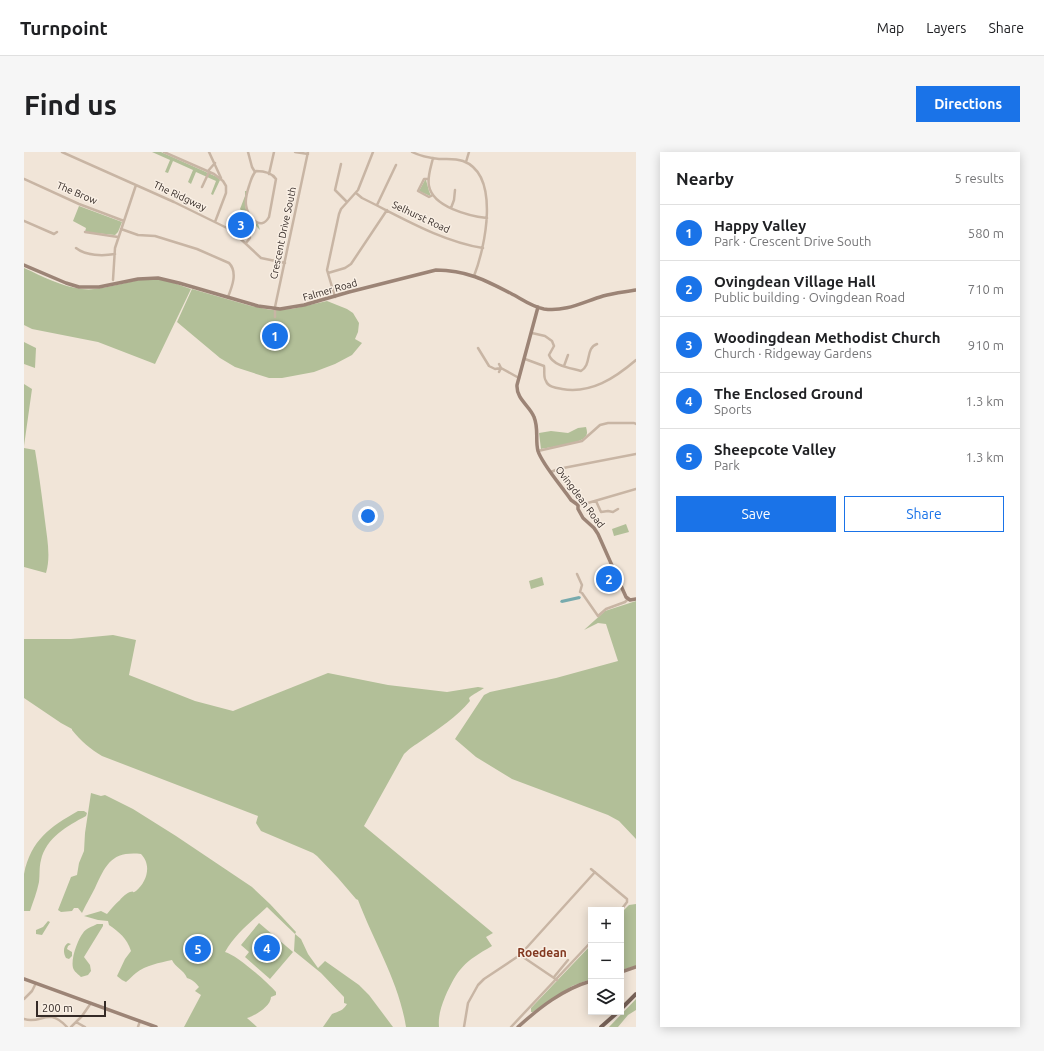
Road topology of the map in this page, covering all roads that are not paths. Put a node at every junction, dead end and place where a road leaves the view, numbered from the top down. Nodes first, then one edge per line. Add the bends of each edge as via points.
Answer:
1 (62, 152) edge
2 (164, 152) edge
3 (209, 152) edge
4 (248, 152) edge
5 (274, 152) edge
6 (295, 152) edge
7 (374, 152) edge
8 (412, 152) edge
9 (469, 152) edge
10 (308, 153) edge
11 (433, 158) junction
12 (466, 162) junction
13 (215, 163) junction
14 (341, 164) dead end
15 (396, 165) dead end
16 (208, 172) junction
17 (255, 172) junction
18 (269, 174) junction
19 (221, 178) junction
20 (24, 179) edge
21 (428, 179) junction
22 (136, 185) junction
23 (202, 187) dead end
24 (455, 190) dead end
25 (356, 193) junction
26 (433, 196) junction
27 (347, 202) junction
28 (377, 205) junction
29 (451, 208) junction
30 (386, 210) junction
31 (246, 218) dead end
32 (487, 218) junction
33 (24, 221) edge
34 (124, 221) junction
35 (215, 222) junction
36 (251, 222) dead end
37 (247, 223) junction
38 (121, 229) junction
39 (57, 232) dead end
40 (84, 232) dead end
41 (118, 237) junction
42 (246, 243) junction
43 (76, 248) dead end
44 (483, 248) junction
45 (115, 254) junction
46 (285, 263) junction
47 (24, 265) edge
48 (328, 273) junction
49 (474, 276) junction
50 (113, 280) dead end
51 (636, 290) edge
52 (228, 297) junction
53 (335, 297) junction
54 (275, 308) junction
55 (538, 308) junction
56 (275, 317) dead end
57 (532, 333) junction
58 (597, 344) dead end
59 (478, 348) dead end
60 (568, 355) dead end
61 (525, 359) junction
62 (636, 360) edge
63 (499, 364) dead end
64 (564, 366) junction
65 (501, 368) junction
66 (498, 372) dead end
67 (520, 378) junction
68 (636, 424) edge
69 (538, 451) junction
70 (636, 454) edge
71 (551, 472) junction
72 (636, 489) edge
73 (596, 501) junction
74 (578, 505) junction
75 (618, 509) dead end
76 (576, 574) dead end
77 (628, 599) junction
78 (635, 600) edge
79 (591, 869) dead end
80 (595, 872) junction
81 (623, 907) edge
82 (590, 943) edge
83 (520, 955) junction
84 (568, 960) dead end
85 (636, 967) edge
86 (624, 971) edge
87 (554, 977) junction
88 (24, 979) edge
89 (557, 980) junction
90 (588, 982) edge
91 (36, 984) junction
92 (636, 994) edge
93 (24, 999) edge
94 (91, 1003) junction
95 (624, 1006) edge
96 (615, 1015) edge
97 (24, 1018) edge
98 (140, 1021) junction
99 (76, 1022) junction
100 (606, 1025) edge
101 (67, 1027) edge
102 (71, 1027) edge
103 (85, 1027) edge
104 (138, 1027) edge
105 (156, 1027) edge
106 (464, 1027) edge
107 (511, 1027) edge
108 (518, 1027) edge
109 (601, 1027) edge

1 - 22 street, The Ridgway
2 - 16 street
3 - 13 street
4 - 17 street
5 - 18 street
6 - 10 street
7 - 25 street
8 - 11 street
9 - 12 street
10 - 46 street, Crescent Drive South
11 - 12 street
11 - 21 street
12 - 32 street via 477,171 483,183
13 - 16 street
13 - 19 street
14 - 27 street via 335,190
15 - 28 street
16 - 19 street
16 - 23 street
17 - 18 street
17 - 18 street via 246,204 251,219 260,223 269,217 275,186 275,178
19 - 35 street via 226,193
20 - 34 street, The Brow
21 - 26 street
21 - 26 street via 424,179 418,191 429,197
22 - 34 street
22 - 35 street, The Ridgway
24 - 29 street
25 - 27 street
25 - 28 street, Selhurst Road
26 - 29 street
27 - 48 street via 338,214
28 - 30 street, Selhurst Road
29 - 32 street
30 - 44 street, Selhurst Road via 446,238
30 - 48 street via 351,264
31 - 37 street
32 - 44 street
33 - 39 street via 54,234
34 - 38 street
35 - 42 street, The Ridgway via 235,232
36 - 37 street
37 - 42 street via 250,238
38 - 41 street
38 - 52 street via 197,249 229,263 234,273
40 - 41 street via 90,235 93,233
41 - 45 street
42 - 46 street, The Ridgway via 261,258
43 - 45 street via 93,254
44 - 49 street
45 - 50 street
46 - 54 street, Crescent Drive South
47 - 52 main road, Falmer Road via 79,287 99,287 138,279 158,278
48 - 53 street
49 - 53 main road, Falmer Road via 442,270 429,271
49 - 55 main road, Falmer Road
51 - 55 main road, Falmer Road via 605,296 577,306 554,310
52 - 54 main road, Falmer Road
53 - 54 main road, Falmer Road via 295,307
54 - 56 street, Crescent Drive South
55 - 57 main road, Ovingdean Road
57 - 61 main road, Ovingdean Road
57 - 64 street via 545,336 552,341 554,346 549,357
58 - 64 street via 590,349 584,370
59 - 65 street via 488,365 496,369
60 - 64 street
61 - 62 street via 544,367 545,379 549,386 574,390 599,386
61 - 67 main road, Ovingdean Road
63 - 65 street
65 - 66 street
65 - 67 street
67 - 69 main road, Ovingdean Road via 518,393 534,417
68 - 69 street via 600,425 582,441
69 - 71 main road, Ovingdean Road
70 - 71 street
71 - 74 main road, Ovingdean Road via 572,502
72 - 73 street
73 - 74 street
73 - 75 street via 601,511 613,513
74 - 77 main road, Ovingdean Road via 583,518 598,534
76 - 77 street via 582,586 580,592 598,616 606,609
77 - 78 main road
79 - 80 street
80 - 81 street via 624,896 627,902
80 - 83 street
82 - 89 street
83 - 87 street
83 - 106 street via 476,987 467,1008
84 - 87 street
85 - 86 main road
87 - 89 street
88 - 91 main road
89 - 107 street
90 - 108 main road via 565,992
91 - 93 street
91 - 94 main road
92 - 95 main road
94 - 98 main road
94 - 99 street
96 - 100 main road
97 - 101 street via 32,1020 44,1016 52,1017
98 - 104 street
98 - 105 main road
99 - 102 street
99 - 103 street
100 - 109 main road

